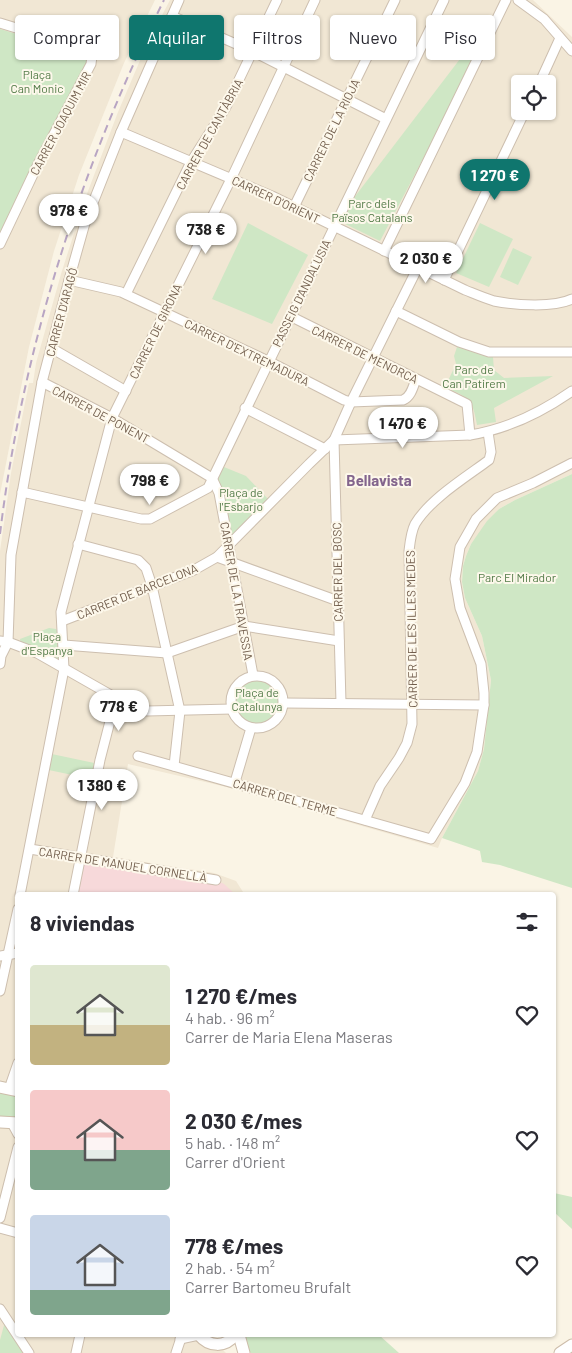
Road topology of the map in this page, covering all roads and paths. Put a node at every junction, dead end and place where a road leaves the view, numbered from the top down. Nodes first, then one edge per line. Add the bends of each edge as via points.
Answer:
1 (180, 0) edge
2 (277, 0) edge
3 (315, 0) edge
4 (394, 0) edge
5 (444, 0) edge
6 (506, 0) edge
7 (518, 0) edge
8 (172, 15) edge
9 (270, 15) edge
10 (5, 24) edge
11 (560, 38) junction
12 (572, 52) edge
13 (153, 60) edge
14 (248, 60) edge
15 (270, 60) edge
16 (284, 67) junction
17 (543, 75) edge
18 (347, 98) junction
19 (386, 119) junction
20 (521, 120) edge
21 (121, 132) junction
22 (191, 162) junction
23 (232, 178) junction
24 (294, 207) junction
25 (334, 226) junction
26 (0, 244) edge
27 (384, 251) junction
28 (418, 267) junction
29 (69, 280) junction
30 (444, 280) junction
31 (126, 294) junction
32 (572, 299) edge
33 (396, 311) junction
34 (165, 312) junction
35 (290, 316) junction
36 (51, 348) junction
37 (572, 352) edge
38 (373, 358) junction
39 (268, 361) junction
40 (416, 379) junction
41 (42, 382) junction
42 (126, 390) junction
43 (572, 391) edge
44 (350, 402) junction
45 (245, 408) junction
46 (112, 418) junction
47 (488, 432) junction
48 (470, 435) junction
49 (334, 440) junction
50 (325, 449) junction
51 (572, 463) edge
52 (212, 478) junction
53 (22, 492) junction
54 (88, 507) junction
55 (78, 544) junction
56 (229, 545) junction
57 (217, 557) junction
58 (231, 562) junction
59 (152, 586) junction
60 (338, 601) junction
61 (62, 621) junction
62 (244, 626) junction
63 (339, 641) junction
64 (4, 642) edge
65 (64, 644) junction
66 (167, 653) junction
67 (0, 664) edge
68 (64, 669) junction
69 (253, 675) junction
70 (116, 698) junction
71 (284, 704) junction
72 (341, 704) junction
73 (412, 704) junction
74 (484, 705) junction
75 (232, 709) junction
76 (180, 711) junction
77 (251, 728) junction
78 (138, 756) dead end
79 (174, 766) junction
80 (234, 782) junction
81 (365, 820) junction
82 (30, 848) junction
83 (81, 857) junction
84 (216, 880) dead end
85 (21, 892) edge
86 (75, 892) edge
87 (15, 924) edge
88 (9, 955) edge
89 (0, 991) edge
90 (15, 1072) edge
91 (9, 1089) edge
92 (0, 1122) edge
93 (15, 1127) edge
94 (15, 1159) edge
95 (0, 1218) edge
96 (0, 1228) edge
97 (15, 1231) edge
98 (0, 1309) edge
99 (15, 1332) edge
100 (18, 1337) edge
101 (80, 1337) edge
102 (181, 1337) edge
103 (202, 1337) edge
104 (233, 1337) edge
105 (240, 1337) edge
106 (222, 1344) junction
107 (572, 1344) edge
108 (29, 1353) edge
109 (76, 1353) edge
110 (176, 1353) edge
111 (237, 1353) edge
112 (244, 1353) edge
113 (560, 1353) edge

1 - 8 street, CARRER D'ARAGÓ
2 - 9 street, CARRER DE CANTÀBRIA
3 - 16 street, CARRER DE GIRONA
4 - 18 street, CARRER DE LA RIOJA
5 - 19 street, PASSEIG D'ANDALUSIA
6 - 27 street
7 - 11 street via 544,19
10 - 26 street, CARRER JOAQUIM MIR via 88,50 92,56 91,64
11 - 12 street
11 - 17 street
13 - 21 street, CARRER D'ARAGÓ
14 - 22 street, CARRER DE CANTÀBRIA via 226,107
15 - 16 street
16 - 18 street
16 - 23 street, CARRER DE GIRONA
18 - 19 street
18 - 24 street, CARRER DE LA RIOJA
19 - 25 street, PASSEIG D'ANDALUSIA
20 - 30 street
21 - 22 street, CARRER D'ORIENT
21 - 29 street, CARRER D'ARAGÓ via 85,223
22 - 23 street, CARRER D'ORIENT
22 - 31 street, CARRER DE CANTÀBRIA
23 - 24 street, CARRER D'ORIENT
23 - 34 street, CARRER DE GIRONA
24 - 25 street, CARRER D'ORIENT
25 - 27 street, CARRER D'ORIENT
25 - 35 street, PASSEIG D'ANDALUSIA
27 - 28 street, CARRER D'ORIENT
28 - 30 street, CARRER D'ORIENT
28 - 33 street
29 - 31 street, CARRER D'EXTREMADURA
29 - 36 street, CARRER D'ARAGÓ
30 - 32 street, CARRER D'ORIENT via 510,304 554,304
31 - 34 street, CARRER D'EXTREMADURA
33 - 37 street via 459,342 489,352
33 - 38 street
34 - 39 street, CARRER D'EXTREMADURA
34 - 42 street, CARRER DE GIRONA
35 - 38 street, CARRER DE MENORCA
35 - 39 street, PASSEIG D'ANDALUSIA
36 - 41 street, CARRER D'ARAGÓ
36 - 42 street
38 - 40 street, CARRER DE MENORCA
38 - 44 street
39 - 44 street, CARRER D'EXTREMADURA
39 - 45 street, PASSEIG D'ANDALUSIA
40 - 44 street, CARRER D'EXTREMADURA via 411,394 403,400
40 - 48 street, CARRER DE MENORCA via 467,404
41 - 46 street, CARRER DE PONENT
41 - 53 street, CARRER D'ARAGÓ
42 - 46 street, CARRER DE GIRONA
43 - 47 street via 548,408
44 - 49 street
45 - 50 street
45 - 52 street, PASSEIG D'ANDALUSIA
46 - 52 street, CARRER DE PONENT
46 - 54 street, CARRER DE GIRONA
47 - 48 street
47 - 73 street, CARRER DE LES ILLES MEDES via 489,460 440,496 422,514 411,534
48 - 49 street
49 - 50 street, CARRER DE BARCELONA
49 - 60 street, CARRER DEL BOSC
50 - 56 street, CARRER DE BARCELONA
51 - 74 street via 497,498 476,519 460,547 455,579 460,608 480,664
52 - 54 street, PASSEIG D'ANDALUSIA via 208,488 150,519
52 - 56 street, CARRER DE LA TRAVESSIA via 219,493
53 - 54 street, PASSEIG D'ANDALUSIA
53 - 64 street, CARRER D'ARAGÓ via 11,555
54 - 55 street, CARRER DE GIRONA
55 - 59 street via 138,560 146,568
55 - 61 street, CARRER DE GIRONA via 61,612
56 - 57 street, CARRER DE BARCELONA
56 - 58 street, CARRER DE LA TRAVESSIA
57 - 58 street
57 - 59 street, CARRER DE BARCELONA via 194,570
58 - 60 street
58 - 62 street, CARRER DE LA TRAVESSIA
59 - 61 street, CARRER DE BARCELONA
59 - 66 street
60 - 63 street, CARRER DEL BOSC
61 - 65 street, CARRER DE GIRONA
62 - 63 street
62 - 66 street
62 - 69 street, CARRER DE LA TRAVESSIA
63 - 72 street, CARRER DEL BOSC
64 - 67 street, CARRER D'ARAGÓ
64 - 68 street via 37,653
65 - 66 street
65 - 68 street, CARRER DE GIRONA
66 - 76 street
68 - 70 street
68 - 82 street, CARRER DE GIRONA
69 - 71 street via 263,675 276,683
69 - 75 street via 236,686 232,694
70 - 76 street via 147,711
70 - 83 street
71 - 72 street
71 - 77 street via 282,713 272,724
72 - 73 street
73 - 74 street
73 - 81 street, CARRER DE LES ILLES MEDES via 412,724 407,743 380,786
74 - 81 street, CARRER DEL TERME via 477,752 465,783 431,839
75 - 76 street
75 - 77 street via 239,721
76 - 79 street
77 - 80 street
78 - 79 street, CARRER DEL TERME
79 - 80 street, CARRER DEL TERME
80 - 81 street, CARRER DEL TERME
82 - 83 street, CARRER DE MANUEL CORNELLÀ
82 - 85 street, CARRER DE GIRONA
83 - 84 street, CARRER DE MANUEL CORNELLÀ
83 - 86 street
87 - 88 street
88 - 89 street
90 - 91 street
92 - 93 street
94 - 95 street
96 - 97 street
98 - 99 street
100 - 108 street
101 - 109 street
102 - 110 street
103 - 106 street via 209,1343
104 - 106 street
105 - 112 street
106 - 111 street
107 - 113 street

